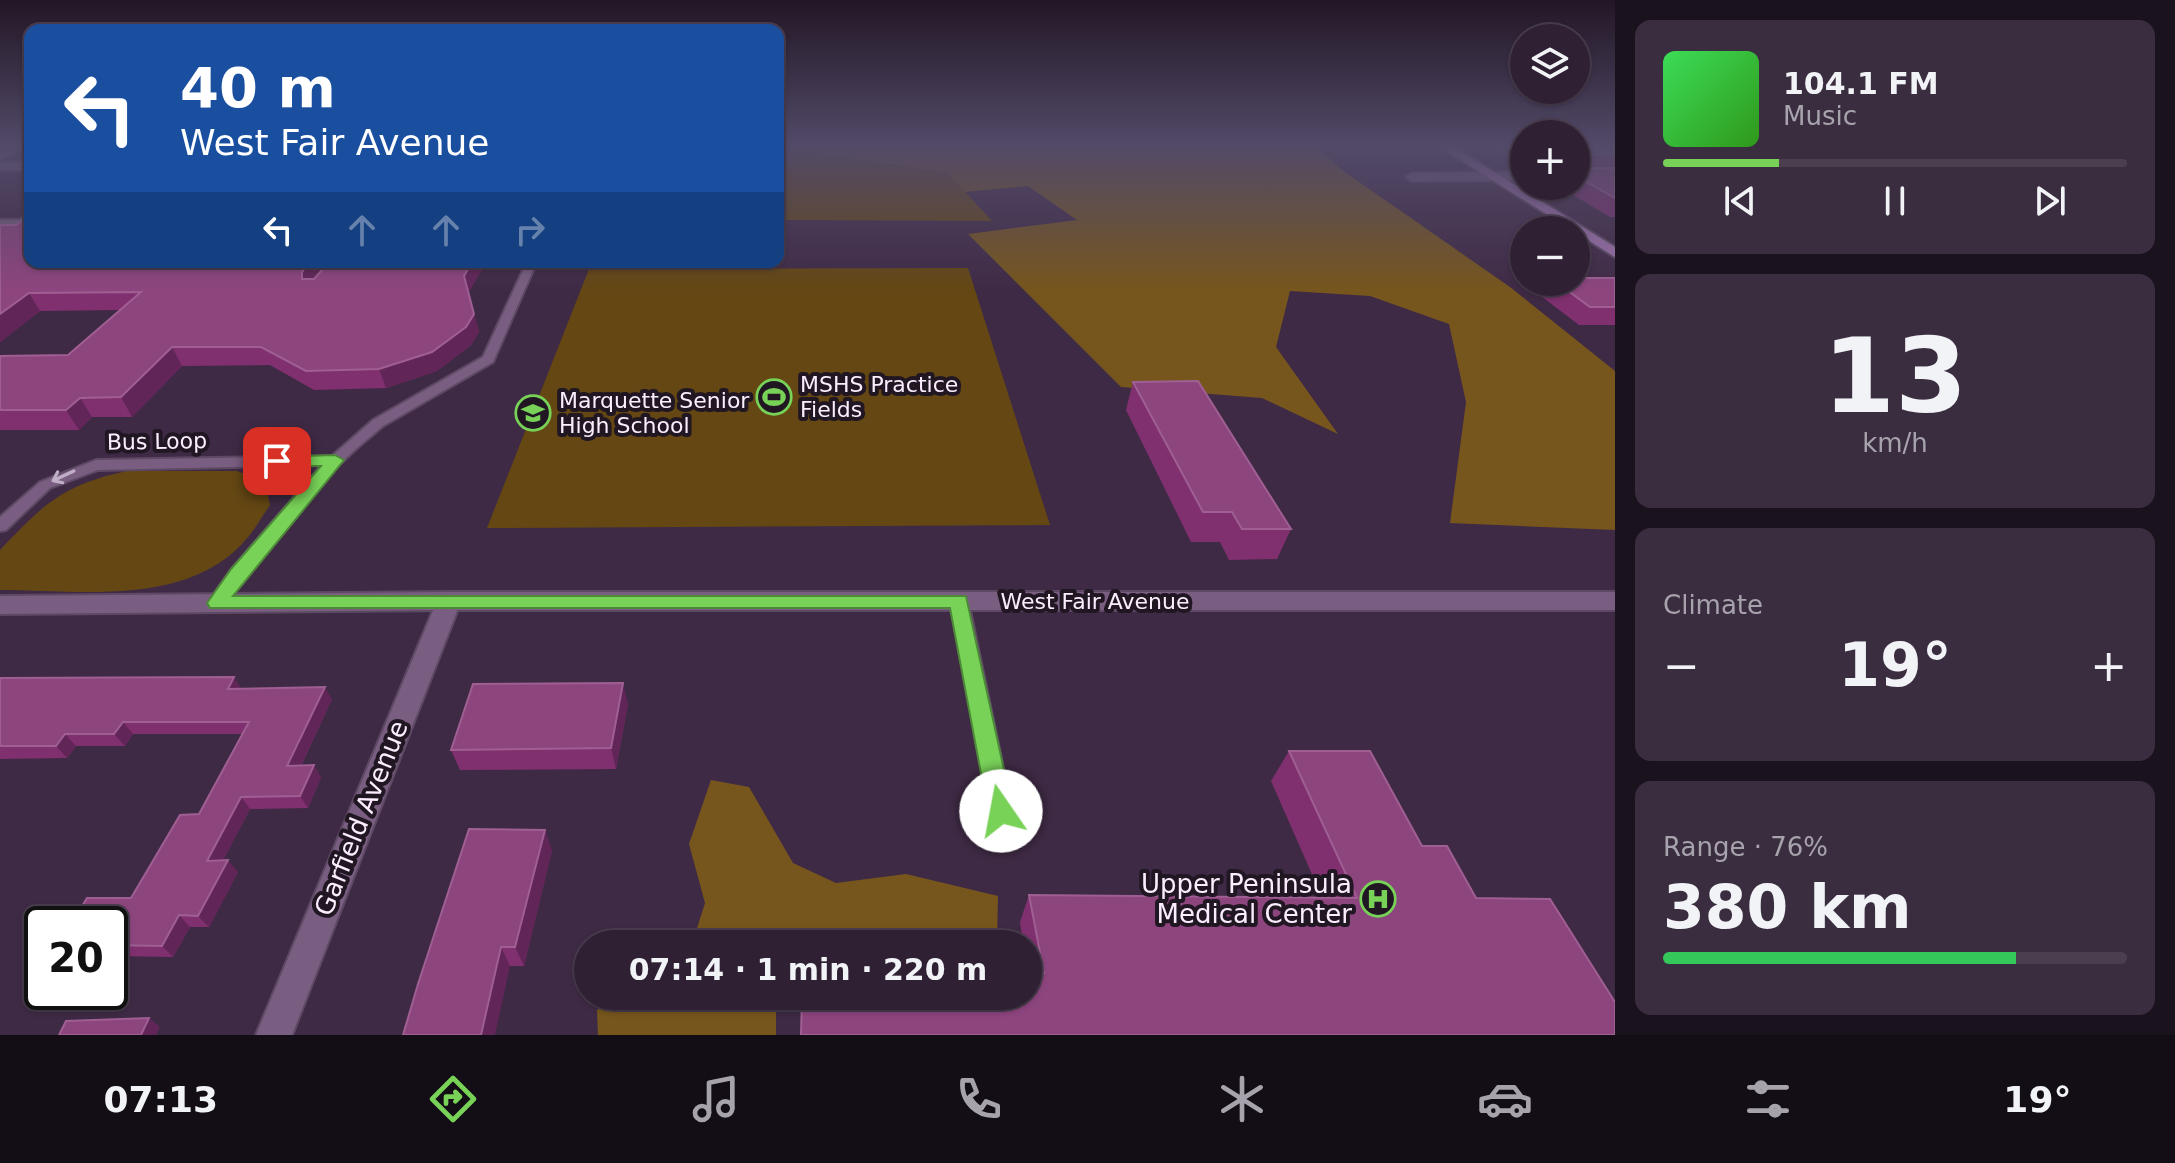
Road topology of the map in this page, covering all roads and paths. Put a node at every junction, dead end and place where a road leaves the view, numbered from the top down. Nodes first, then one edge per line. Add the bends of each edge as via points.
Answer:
1 (1520, 194) edge
2 (24, 221) edge
3 (0, 223) edge
4 (1615, 253) edge
5 (529, 268) edge
6 (335, 460) junction
7 (0, 526) edge
8 (449, 601) junction
9 (959, 601) junction
10 (1615, 601) edge
11 (217, 603) junction
12 (0, 605) edge
13 (1001, 811) dead end
14 (274, 1035) edge

1 - 4 main road
2 - 3 lane
5 - 6 lane via 488,359 378,423
6 -> 7 lane, Bus Loop via 96,465 45,485
6 - 11 lane
8 - 9 street, West Fair Avenue
8 - 11 street, West Fair Avenue
8 - 14 street, Garfield Avenue
9 - 10 street, West Fair Avenue
9 - 13 lane
11 - 12 street, West Fair Avenue

